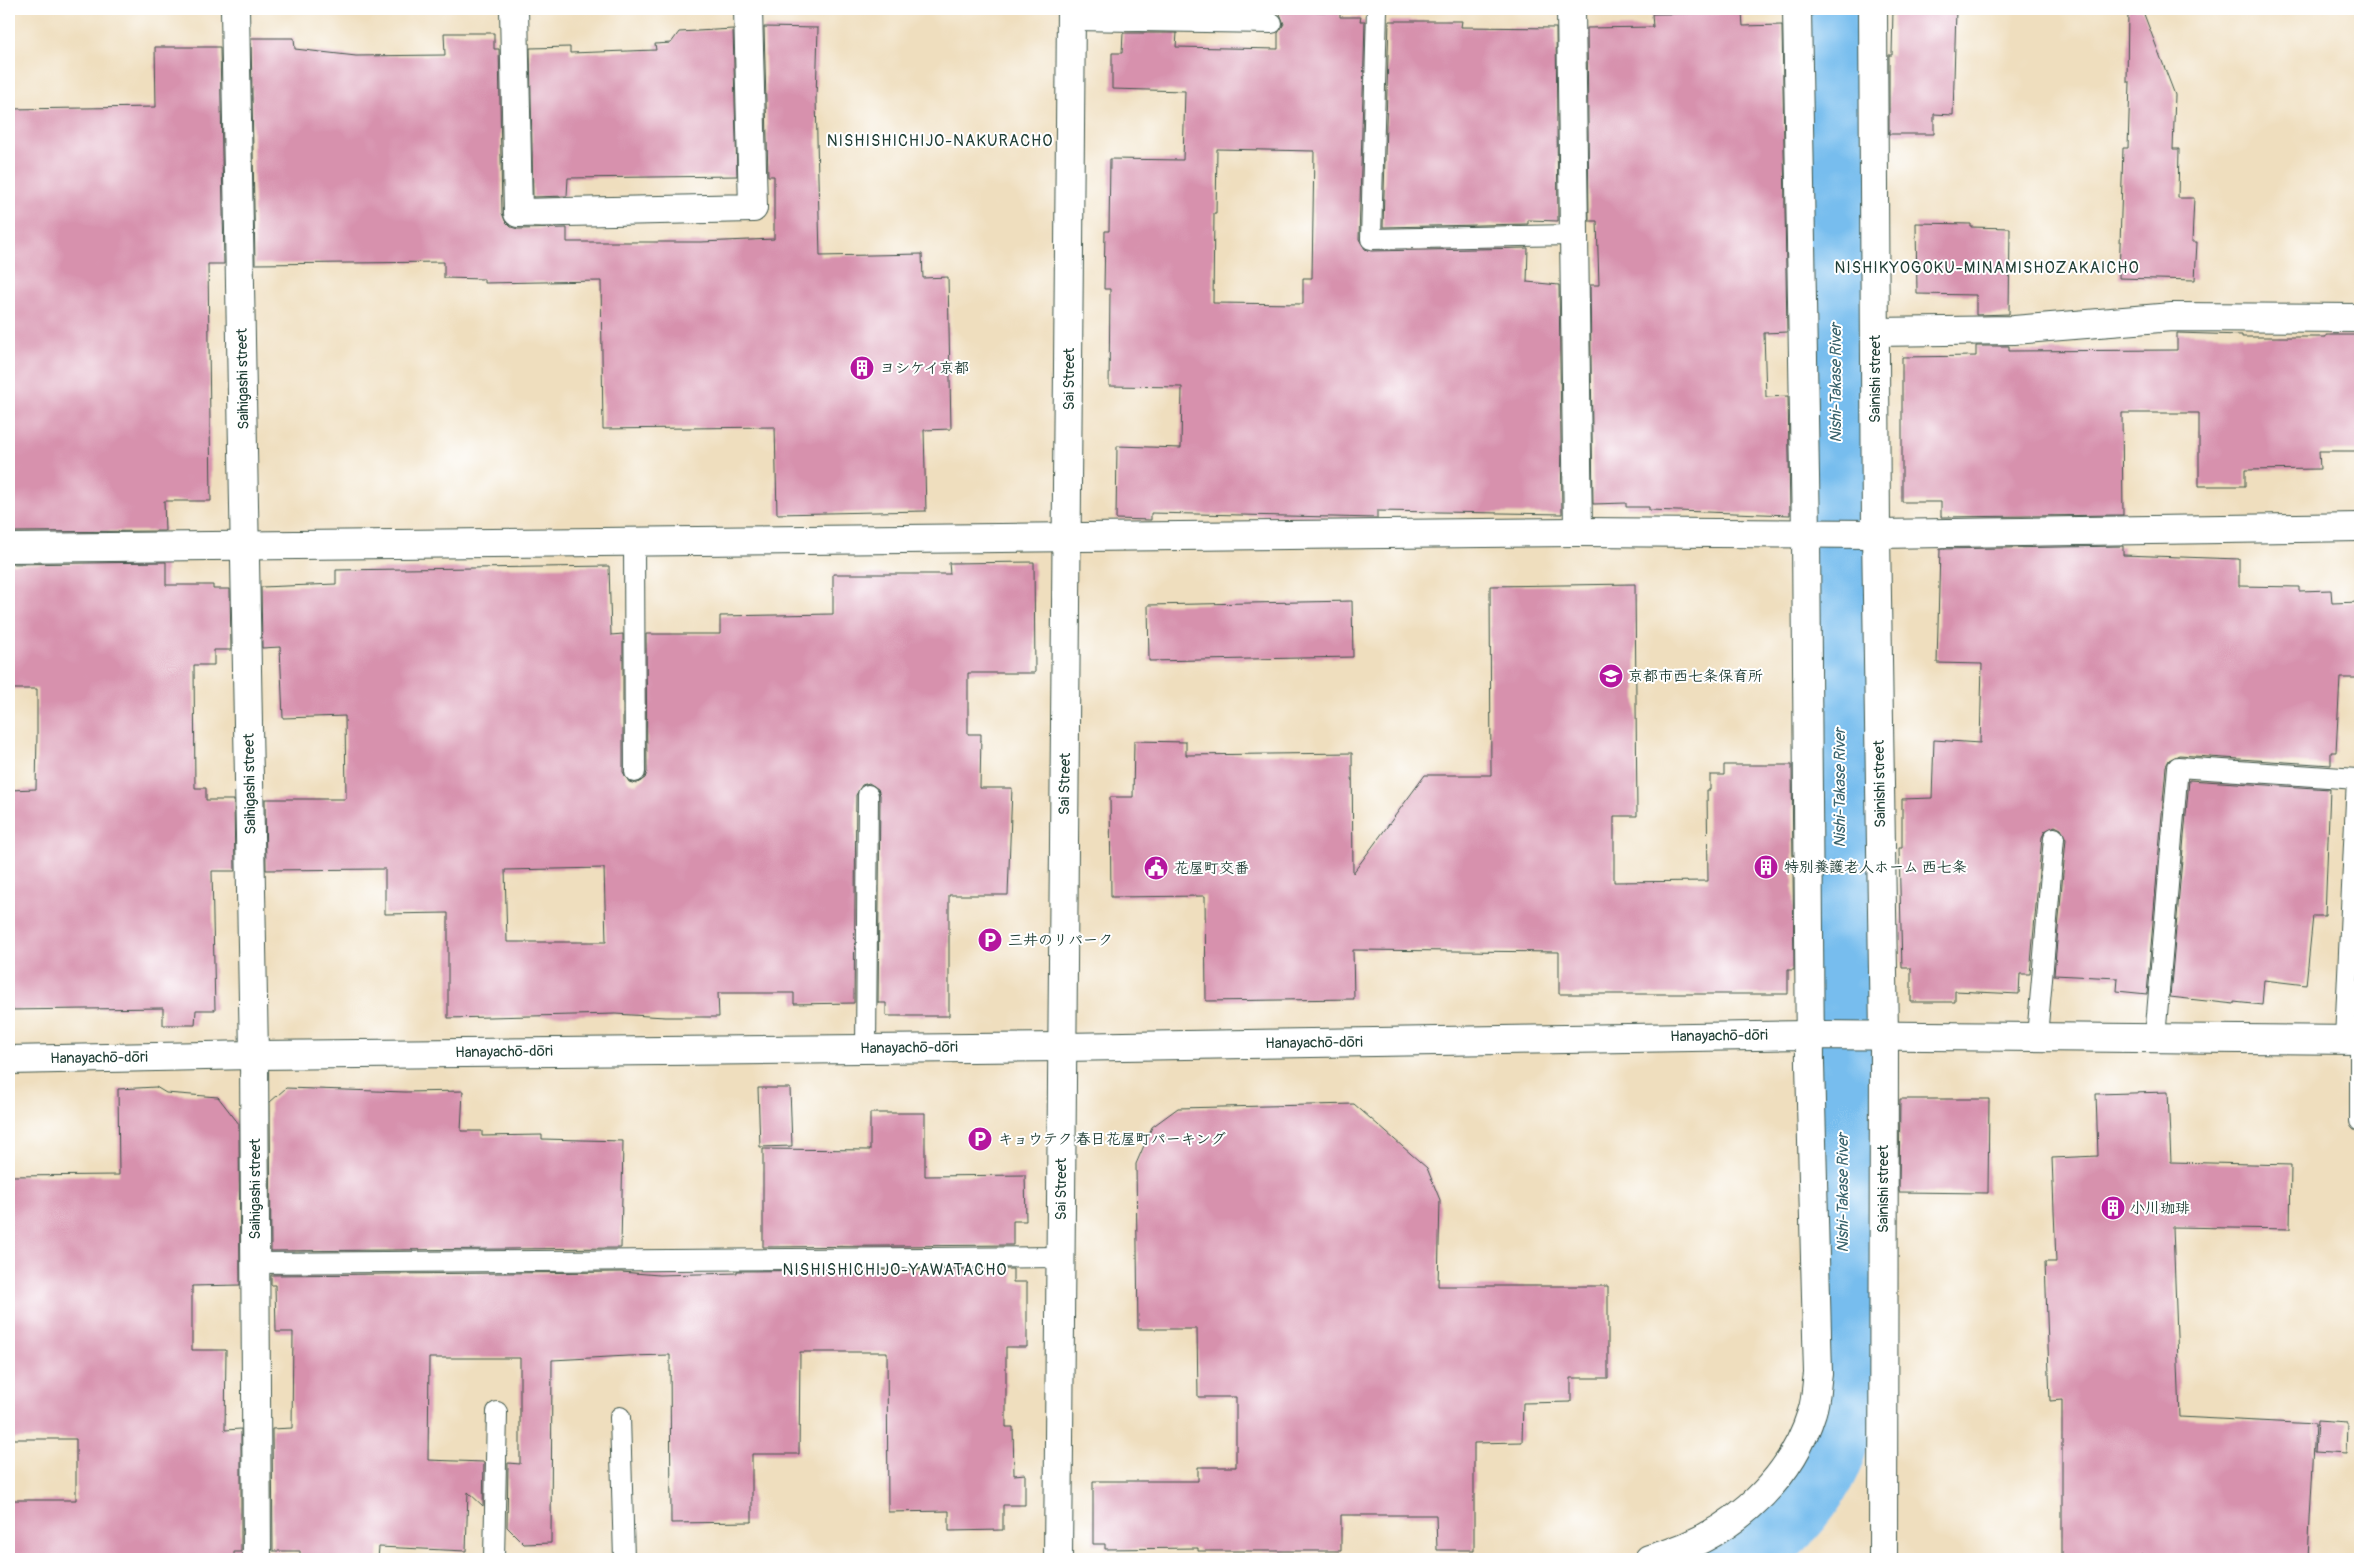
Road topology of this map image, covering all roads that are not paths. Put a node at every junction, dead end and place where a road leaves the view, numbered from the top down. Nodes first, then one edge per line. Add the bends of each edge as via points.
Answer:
1 (235, 9) edge
2 (514, 9) edge
3 (748, 9) edge
4 (1377, 9) edge
5 (1572, 9) edge
6 (1797, 9) edge
7 (1872, 9) edge
8 (1072, 14) edge
9 (1272, 23) dead end
10 (1574, 235) junction
11 (2360, 318) edge
12 (1875, 332) junction
13 (2360, 527) edge
14 (1578, 532) junction
15 (1806, 534) junction
16 (1876, 534) junction
17 (1068, 536) junction
18 (634, 541) junction
19 (246, 545) junction
20 (9, 548) edge
21 (635, 772) dead end
22 (868, 795) dead end
23 (2054, 838) dead end
24 (1814, 1035) junction
25 (1876, 1036) junction
26 (2037, 1037) junction
27 (2155, 1038) junction
28 (2355, 1040) edge
29 (1062, 1047) junction
30 (866, 1049) junction
31 (254, 1055) junction
32 (9, 1060) edge
33 (2360, 1121) edge
34 (1061, 1257) junction
35 (255, 1262) junction
36 (497, 1412) dead end
37 (620, 1417) dead end
38 (257, 1559) edge
39 (494, 1559) edge
40 (624, 1559) edge
41 (1058, 1559) edge
42 (1648, 1559) edge
43 (1884, 1559) edge

1 - 19 street, Saihigashi street
2 - 3 street via 518,213 753,208
4 - 10 lane via 1371,239
5 - 10 street
6 - 15 street
7 - 12 street, Sainishi street
8 - 9 lane
8 - 17 street, Sai Street
10 - 14 street
11 - 12 street via 2172,317 2014,330
12 - 16 street, Sainishi street
13 - 16 street
14 - 15 street
14 - 17 street
15 - 16 street
15 - 24 street
16 - 25 street, Sainishi street
17 - 18 street
17 - 29 street, Sai Street
18 - 19 street
18 - 21 lane
19 - 20 street
19 - 31 street, Saihigashi street
22 - 30 lane
23 - 26 lane
24 - 25 street, Hanayachō-dōri
24 - 29 street, Hanayachō-dōri
24 - 42 street via 1818,1374 1812,1410 1800,1443 1779,1478 1745,1511 1712,1536
25 - 26 street, Hanayachō-dōri
25 - 43 street, Sainishi street
26 - 27 street, Hanayachō-dōri
27 - 28 street, Hanayachō-dōri
27 - 28 lane via 2178,767 2357,778
28 - 33 lane
29 - 30 street, Hanayachō-dōri
29 - 34 street, Sai Street
30 - 31 street, Hanayachō-dōri
31 - 32 street, Hanayachō-dōri
31 - 35 street, Saihigashi street
34 - 35 lane
34 - 41 street, Sai Street
35 - 38 street, Saihigashi street
36 - 39 lane
37 - 40 lane

